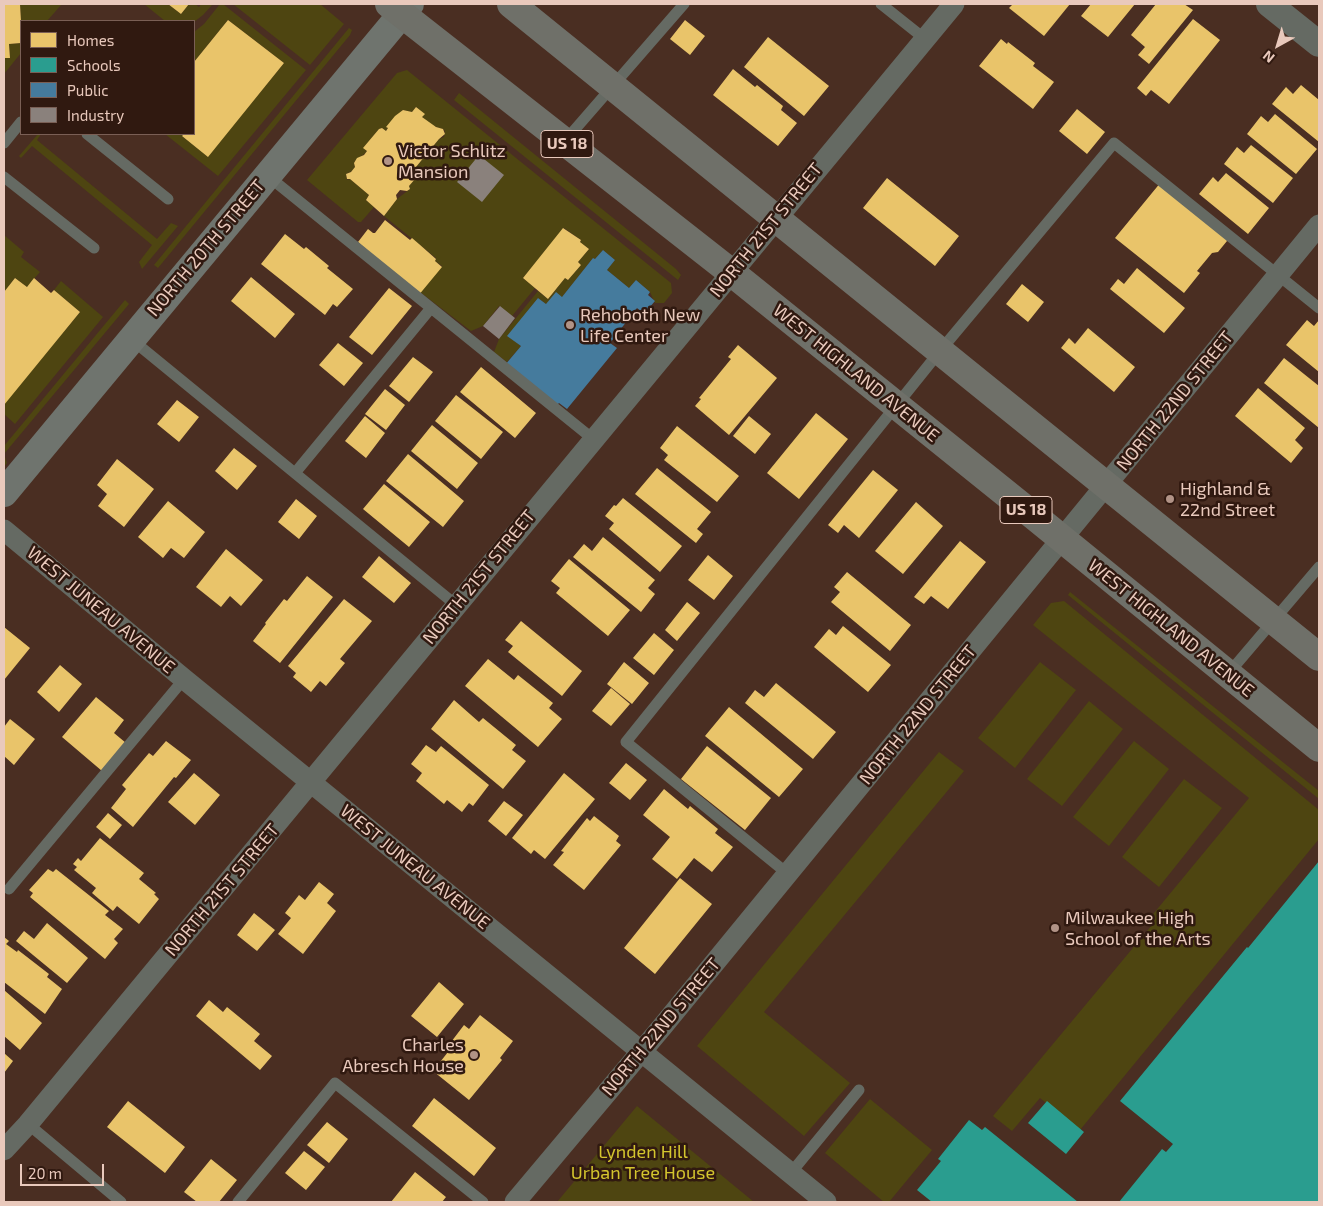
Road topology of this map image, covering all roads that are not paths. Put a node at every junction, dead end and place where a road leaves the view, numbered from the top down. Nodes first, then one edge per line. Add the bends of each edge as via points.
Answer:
1 (511, 4) edge
2 (684, 4) edge
3 (881, 4) edge
4 (954, 4) edge
5 (1269, 4) edge
6 (400, 7) edge
7 (925, 39) junction
8 (1319, 44) edge
9 (613, 88) junction
10 (20, 123) edge
11 (88, 135) edge
12 (564, 142) junction
13 (4, 143) edge
14 (266, 175) junction
15 (4, 177) edge
16 (168, 199) dead end
17 (775, 220) junction
18 (1319, 225) edge
19 (94, 248) dead end
20 (732, 273) junction
21 (1278, 276) junction
22 (431, 308) junction
23 (1319, 308) edge
24 (131, 339) junction
25 (940, 351) junction
26 (897, 406) junction
27 (593, 439) junction
28 (294, 473) junction
29 (1107, 485) junction
30 (4, 493) edge
31 (4, 530) edge
32 (1063, 539) junction
33 (1319, 567) edge
34 (456, 605) junction
35 (1274, 620) junction
36 (1319, 657) edge
37 (1228, 674) junction
38 (184, 679) junction
39 (1319, 748) edge
40 (311, 782) junction
41 (788, 874) junction
42 (9, 889) dead end
43 (641, 1052) junction
44 (859, 1090) dead end
45 (28, 1124) junction
46 (4, 1150) edge
47 (790, 1174) junction
48 (121, 1202) edge
49 (238, 1202) edge
50 (483, 1202) edge
51 (515, 1202) edge
52 (826, 1202) edge

1 - 9 main road
2 - 9 lane
3 - 7 lane
4 - 7 street, NORTH 21ST STREET
5 - 8 street
6 - 12 main road, WEST HIGHLAND AVENUE / US 18
6 - 14 main road, NORTH 20TH STREET
7 - 17 street, NORTH 21ST STREET
9 - 12 lane
9 - 17 main road
10 - 13 lane
11 - 16 lane
12 - 20 main road, WEST HIGHLAND AVENUE / US 18
14 - 22 lane
14 - 24 main road, NORTH 20TH STREET
15 - 19 lane
17 - 20 street, NORTH 21ST STREET
17 - 25 main road
18 - 21 street, NORTH 22ND STREET
20 - 26 main road, WEST HIGHLAND AVENUE / US 18
20 - 27 street, NORTH 21ST STREET
21 - 23 lane
21 - 25 lane via 1114,143
21 - 29 street, NORTH 22ND STREET
22 - 27 lane
22 - 28 lane
24 - 28 lane
24 - 30 main road, NORTH 20TH STREET
25 - 26 lane
25 - 29 main road
26 - 32 main road, WEST HIGHLAND AVENUE / US 18
26 - 41 lane via 626,742
27 - 34 street, NORTH 21ST STREET
28 - 34 lane
29 - 32 street, NORTH 22ND STREET
29 - 35 main road
31 - 38 street, WEST JUNEAU AVENUE
32 - 37 main road, WEST HIGHLAND AVENUE / US 18
32 - 41 street, NORTH 22ND STREET
33 - 35 lane
34 - 40 street, NORTH 21ST STREET
35 - 36 main road
35 - 37 lane
37 - 39 main road, WEST HIGHLAND AVENUE / US 18
38 - 40 street, WEST JUNEAU AVENUE
38 - 42 lane
40 - 43 street, WEST JUNEAU AVENUE
40 - 45 street, NORTH 21ST STREET
41 - 43 street, NORTH 22ND STREET
43 - 47 street, WEST JUNEAU AVENUE
43 - 51 street, NORTH 22ND STREET
44 - 47 lane
45 - 46 street, NORTH 21ST STREET
45 - 48 lane
47 - 52 street, WEST JUNEAU AVENUE
49 - 50 lane via 335,1083

